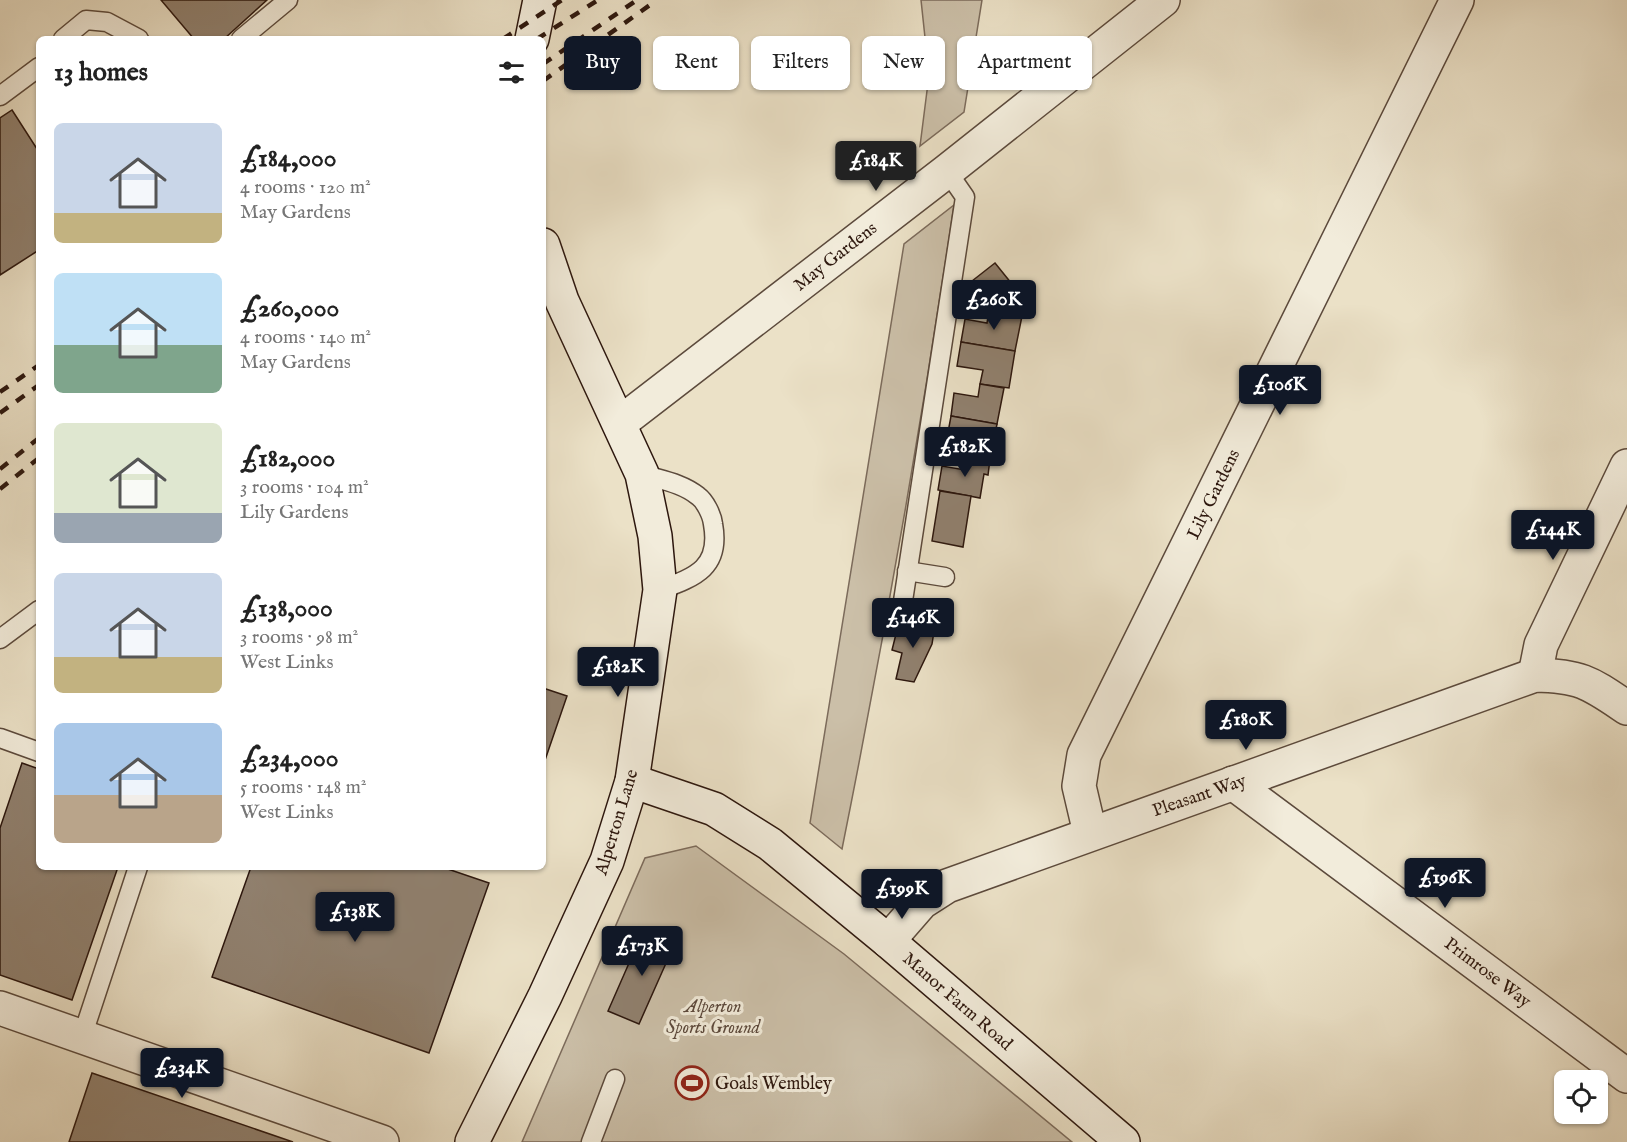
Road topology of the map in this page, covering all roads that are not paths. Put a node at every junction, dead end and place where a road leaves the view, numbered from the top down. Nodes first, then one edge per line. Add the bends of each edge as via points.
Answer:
1 (288, 0) edge
2 (540, 0) edge
3 (1163, 0) edge
4 (1457, 0) edge
5 (67, 36) edge
6 (133, 36) edge
7 (245, 36) edge
8 (533, 36) edge
9 (36, 69) edge
10 (0, 96) edge
11 (947, 171) junction
12 (546, 254) edge
13 (620, 423) junction
14 (1627, 466) edge
15 (642, 474) junction
16 (908, 571) junction
17 (945, 577) dead end
18 (660, 590) junction
19 (903, 601) dead end
20 (36, 612) edge
21 (0, 639) edge
22 (1535, 675) junction
23 (1627, 708) edge
24 (0, 738) edge
25 (36, 751) edge
26 (632, 781) junction
27 (1233, 783) junction
28 (1090, 833) junction
29 (137, 870) edge
30 (888, 941) junction
31 (0, 1008) edge
32 (82, 1037) junction
33 (1627, 1076) edge
34 (615, 1079) dead end
35 (380, 1142) edge
36 (472, 1142) edge
37 (591, 1142) edge
38 (1123, 1142) edge

1 - 7 lane
2 - 8 street
3 - 11 street, May Gardens
4 - 28 street, Lily Gardens via 1084,755 1079,786
5 - 6 lane via 86,20 107,22
9 - 10 lane
11 - 13 street, May Gardens
11 - 16 lane via 965,197
12 - 13 street, Alperton Lane via 562,301
13 - 15 street, Alperton Lane
14 - 22 street via 1541,645
15 - 18 street, Alperton Lane via 655,536
15 - 18 lane via 682,486 700,497 712,517 716,541 708,564 691,578
16 - 17 lane
16 - 19 lane
18 - 26 street, Alperton Lane
20 - 21 lane
22 - 23 street, Pleasant Way via 1582,680
22 - 27 street, Pleasant Way
24 - 25 lane
26 - 30 street, Manor Farm Road via 714,809 761,838
26 - 36 street, Alperton Lane via 601,875
27 - 28 street, Pleasant Way
27 - 33 street, Primrose Way
28 - 30 street, Pleasant Way via 947,886 922,902
29 - 32 lane
30 - 38 street, Manor Farm Road
31 - 32 street
32 - 35 street
34 - 37 lane

